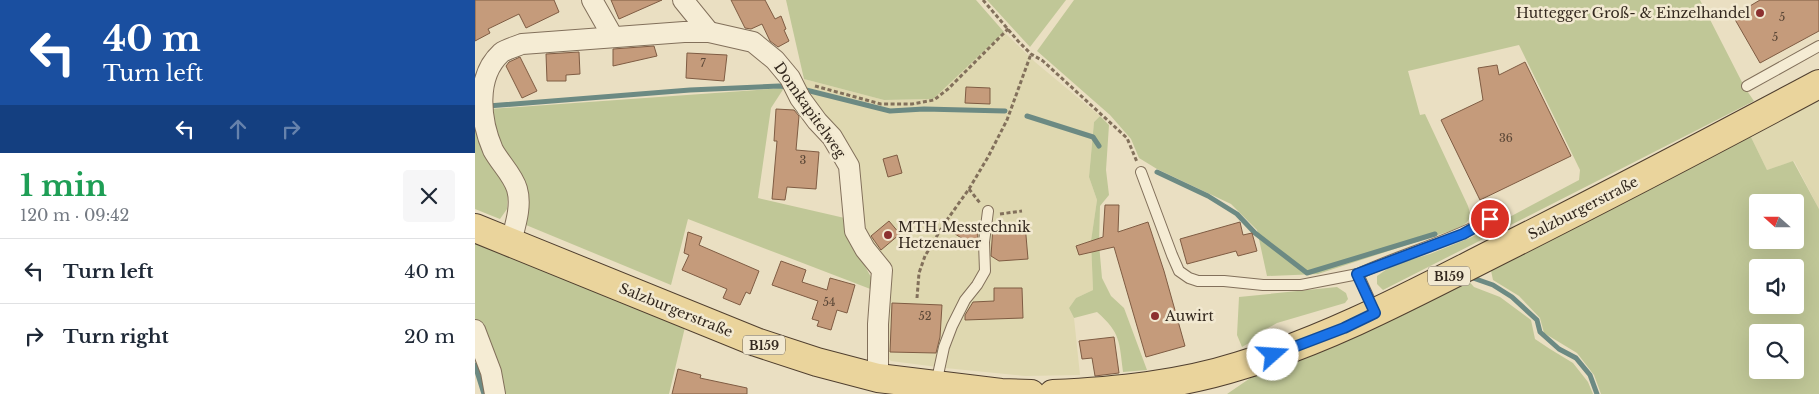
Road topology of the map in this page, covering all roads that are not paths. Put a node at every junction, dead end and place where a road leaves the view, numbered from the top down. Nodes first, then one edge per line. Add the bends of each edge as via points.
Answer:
1 (591, 0) edge
2 (683, 0) edge
3 (709, 32) junction
4 (613, 37) junction
5 (1819, 46) edge
6 (1819, 84) edge
7 (1747, 86) dead end
8 (1141, 172) road end
9 (988, 211) dead end
10 (1490, 219) dead end
11 (475, 228) edge
12 (511, 242) junction
13 (1357, 274) junction
14 (1375, 313) junction
15 (475, 330) edge
16 (877, 378) junction
17 (936, 386) junction
18 (1112, 393) edge
19 (495, 394) edge
20 (1031, 394) edge
21 (1053, 394) edge

1 - 4 street
2 - 3 street
3 - 4 street, Domkapitelweg
3 - 16 street, Domkapitelweg via 753,42 775,60 817,121 832,137 849,166 855,231 882,270
4 - 12 street, Domkapitelweg via 522,44 503,52 484,76 483,106 487,132 494,151 517,189 518,210
5 - 7 lane
6 - 14 main road, Salzburgerstraße / B159 via 1649,175
8 - 13 lane via 1179,271 1189,278 1301,285
9 - 17 lane via 985,271 952,326
10 - 13 lane via 1463,234
11 - 12 main road, Salzburgerstraße / B159
12 - 16 main road, Salzburgerstraße / B159 via 756,342
13 - 14 lane
14 - 18 main road, Salzburgerstraße / B159 via 1316,339 1239,366
15 - 19 street via 491,372
16 - 17 main road, Salzburgerstraße / B159
17 - 20 main road, Salzburgerstraße / B159
18 - 21 main road, Salzburgerstraße / B159

